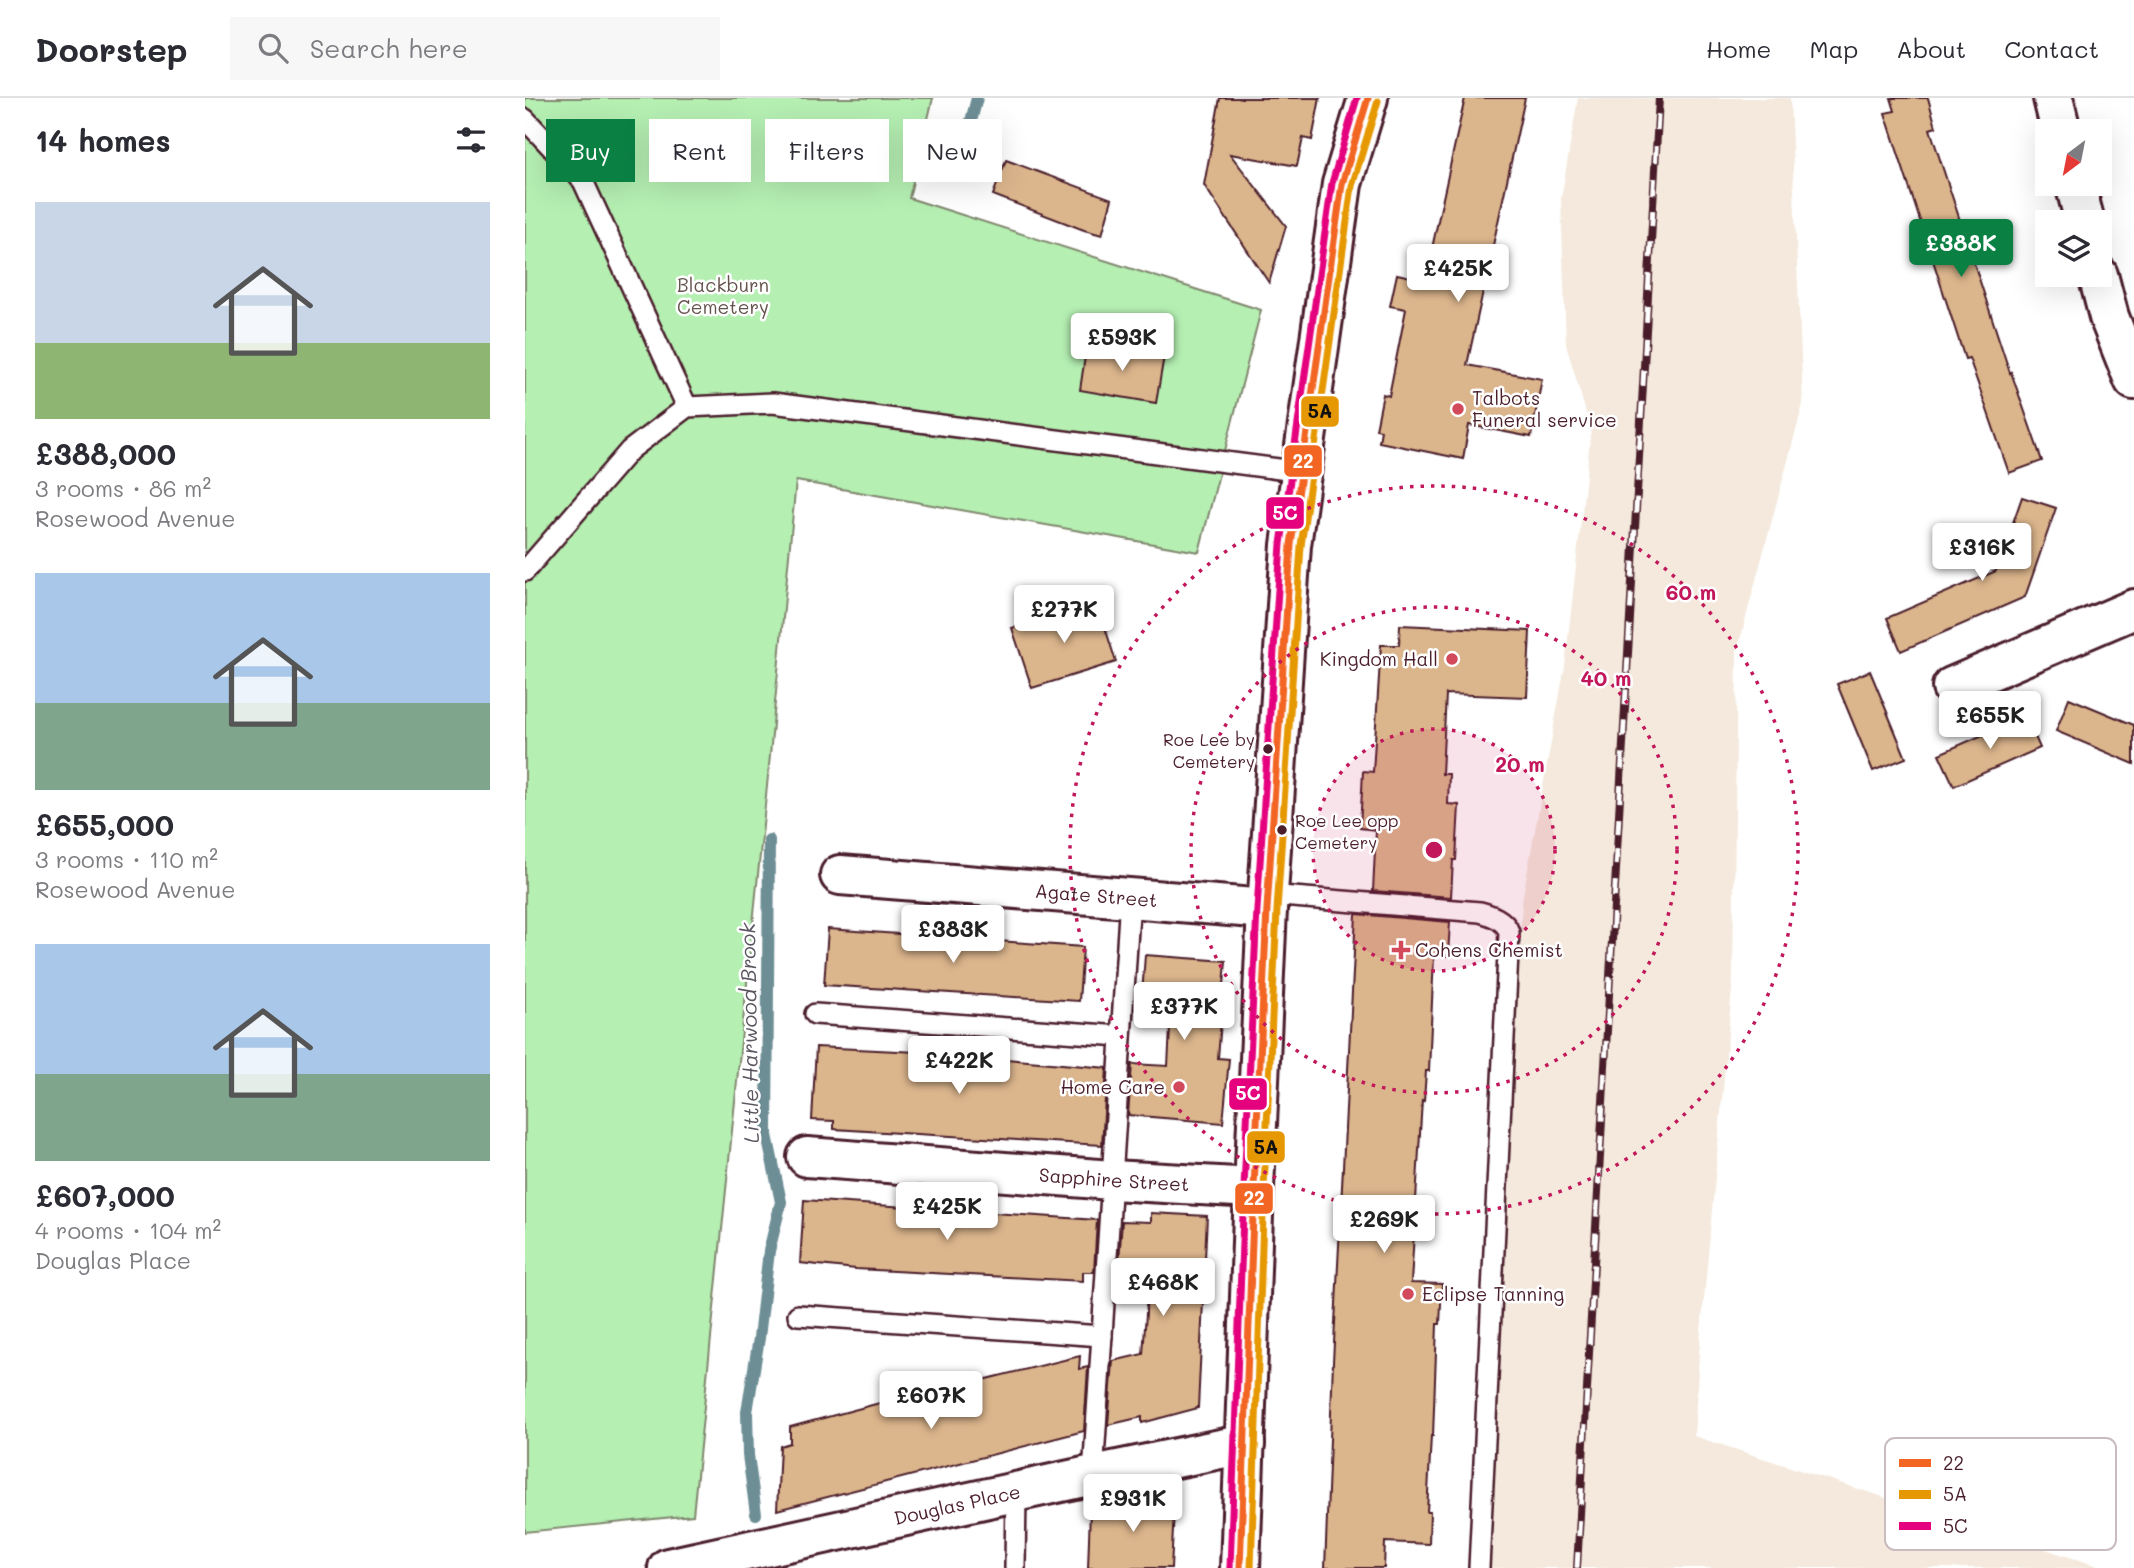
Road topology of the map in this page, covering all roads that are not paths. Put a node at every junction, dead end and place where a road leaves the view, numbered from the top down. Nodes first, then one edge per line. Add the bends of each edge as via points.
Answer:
1 (1368, 98) edge
2 (2053, 98) edge
3 (525, 119) edge
4 (2058, 119) edge
5 (2101, 287) edge
6 (2134, 380) edge
7 (687, 407) junction
8 (1302, 472) junction
9 (525, 571) edge
10 (2134, 609) edge
11 (1952, 687) dead end
12 (840, 875) dead end
13 (1130, 898) junction
14 (1268, 902) junction
15 (814, 1014) dead end
16 (1121, 1036) junction
17 (807, 1157) dead end
18 (1112, 1180) junction
19 (1254, 1188) junction
20 (799, 1315) dead end
21 (1102, 1336) junction
22 (1245, 1444) junction
23 (1093, 1475) junction
24 (1016, 1493) junction
25 (668, 1568) edge
26 (1015, 1568) edge
27 (1240, 1568) edge
28 (1479, 1568) edge

1 - 8 main road via 1342,184
2 - 4 main road
3 - 7 lane via 583,181
5 - 6 main road
7 - 8 lane via 773,403
7 - 9 lane via 630,450
8 - 14 main road via 1291,545
10 - 11 main road
12 - 13 main road, Agate Street
13 - 14 main road, Agate Street
13 - 16 lane
14 - 19 main road
14 - 28 lane via 1480,912 1507,927
15 - 16 lane
16 - 18 lane
17 - 18 main road, Sapphire Street
18 - 19 main road, Sapphire Street
18 - 21 lane
19 - 22 main road
20 - 21 lane
21 - 23 lane
22 - 23 main road, Douglas Place
22 - 27 main road
23 - 24 main road, Douglas Place
24 - 25 main road, Douglas Place
24 - 26 lane

